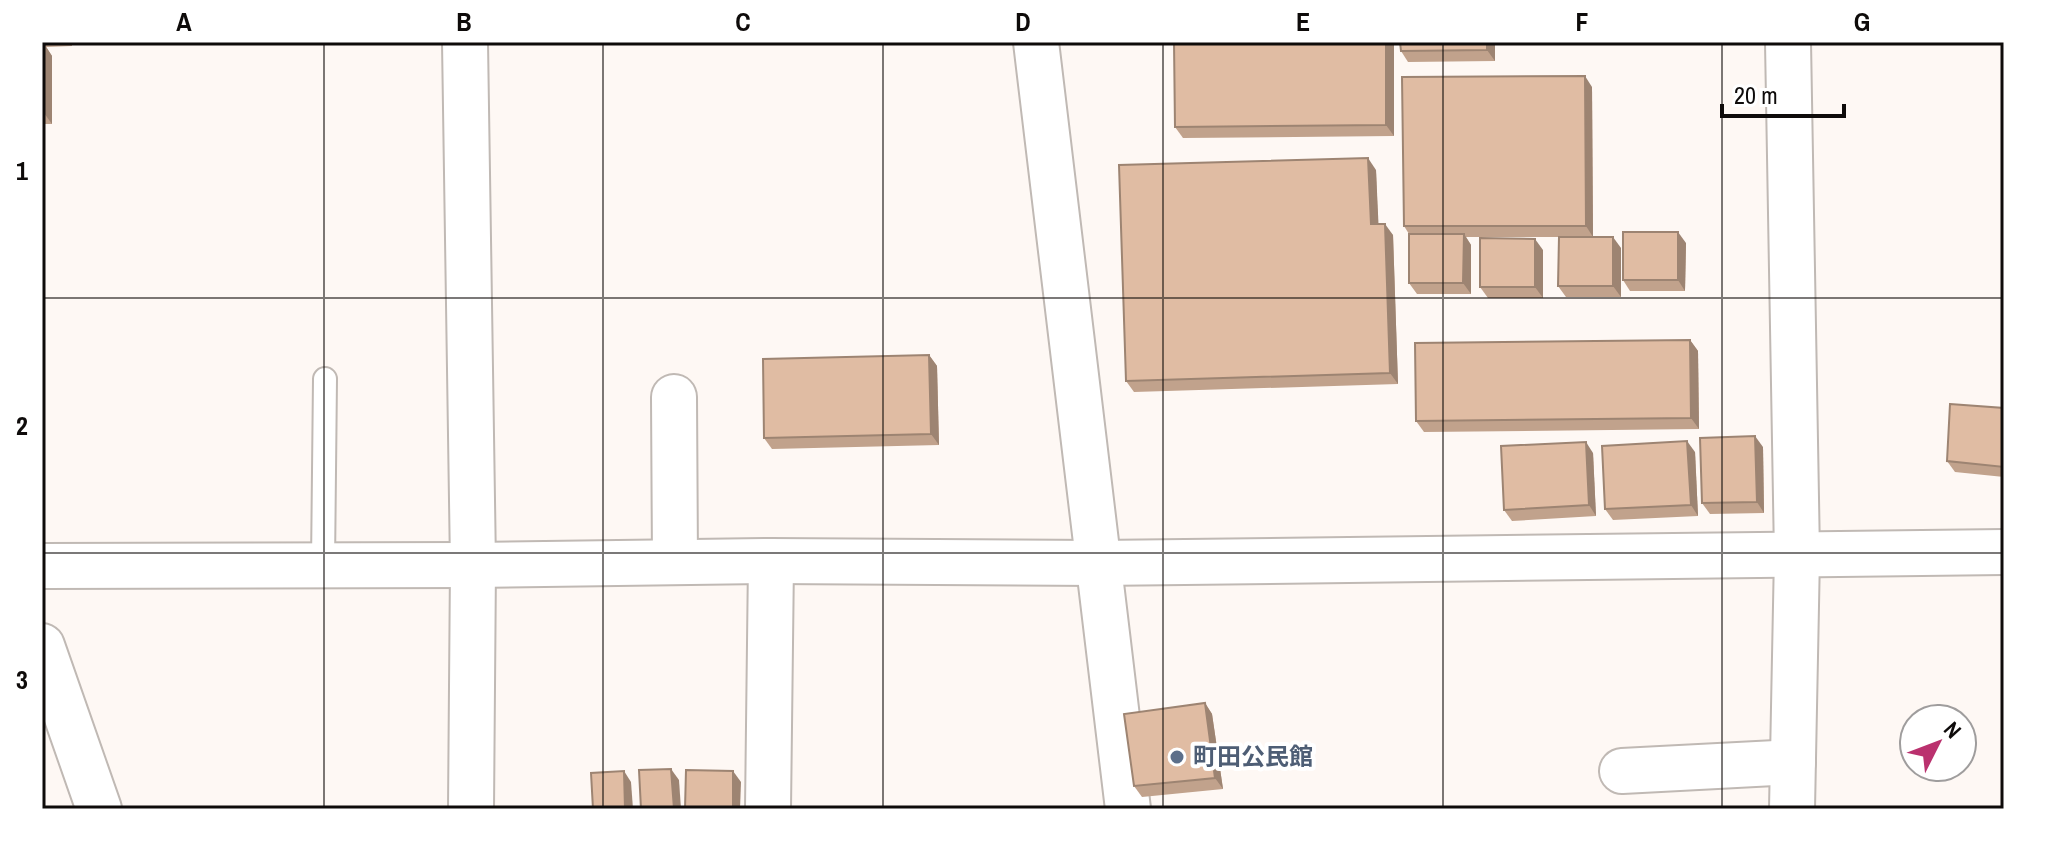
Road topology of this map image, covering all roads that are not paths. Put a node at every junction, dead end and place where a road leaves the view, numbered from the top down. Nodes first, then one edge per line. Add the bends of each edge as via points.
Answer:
1 (465, 42) edge
2 (1036, 42) edge
3 (1788, 42) edge
4 (325, 379) dead end
5 (674, 397) dead end
6 (2004, 552) edge
7 (1797, 555) junction
8 (771, 561) junction
9 (675, 562) junction
10 (1098, 563) junction
11 (323, 564) junction
12 (473, 565) junction
13 (42, 566) edge
14 (42, 646) edge
15 (1793, 762) junction
16 (1622, 771) dead end
17 (99, 809) edge
18 (471, 809) edge
19 (768, 809) edge
20 (1128, 809) edge
21 (1792, 809) edge

1 - 12 street
2 - 10 street
3 - 7 street
4 - 11 lane
5 - 9 street
6 - 7 street
7 - 10 street
7 - 15 street
8 - 9 street
8 - 10 street
8 - 19 street
9 - 12 street
10 - 20 street
11 - 12 street
11 - 13 street
12 - 18 street
14 - 17 street
15 - 16 street
15 - 21 street

